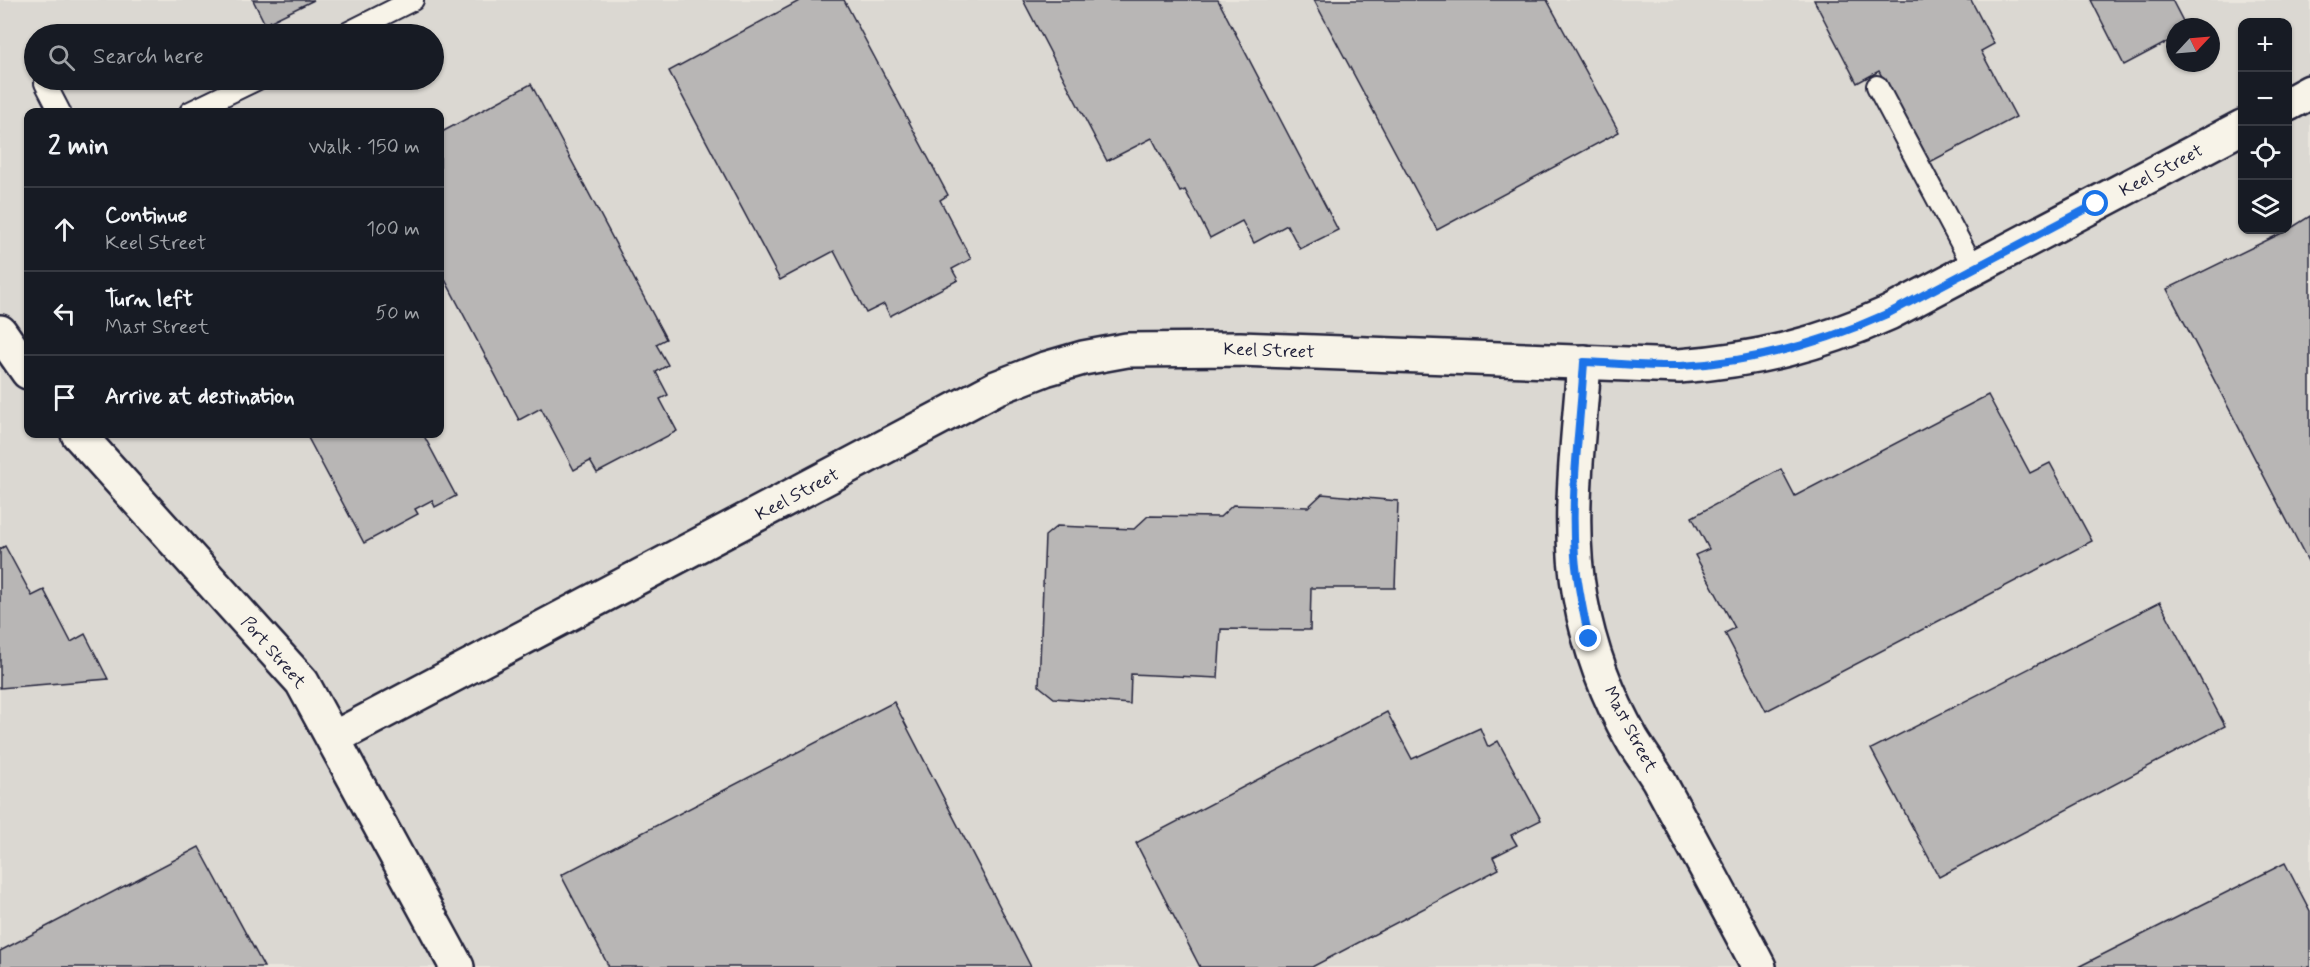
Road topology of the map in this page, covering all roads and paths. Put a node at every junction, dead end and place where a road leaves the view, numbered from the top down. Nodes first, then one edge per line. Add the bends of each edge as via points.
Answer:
1 (413, 0) edge
2 (365, 24) edge
3 (1877, 86) dead end
4 (49, 90) edge
5 (235, 90) edge
6 (2310, 92) edge
7 (2292, 102) edge
8 (58, 108) edge
9 (198, 108) edge
10 (2238, 129) edge
11 (1974, 268) junction
12 (0, 332) edge
13 (1584, 362) junction
14 (24, 366) edge
15 (82, 438) edge
16 (334, 738) junction
17 (457, 967) edge
18 (1759, 967) edge

1 - 2 lane
3 - 11 lane
4 - 8 lane
5 - 9 lane
6 - 7 street
10 - 11 street, Keel Street
11 - 13 street, Keel Street via 1855,328 1783,352 1724,363 1679,366
12 - 14 street
13 - 16 street, Keel Street via 1240,348 1127,350 1045,369 985,394
13 - 18 street, Mast Street via 1574,500 1575,556 1589,639 1633,741 1656,776
15 - 16 street, Port Street via 302,682
16 - 17 street, Port Street

